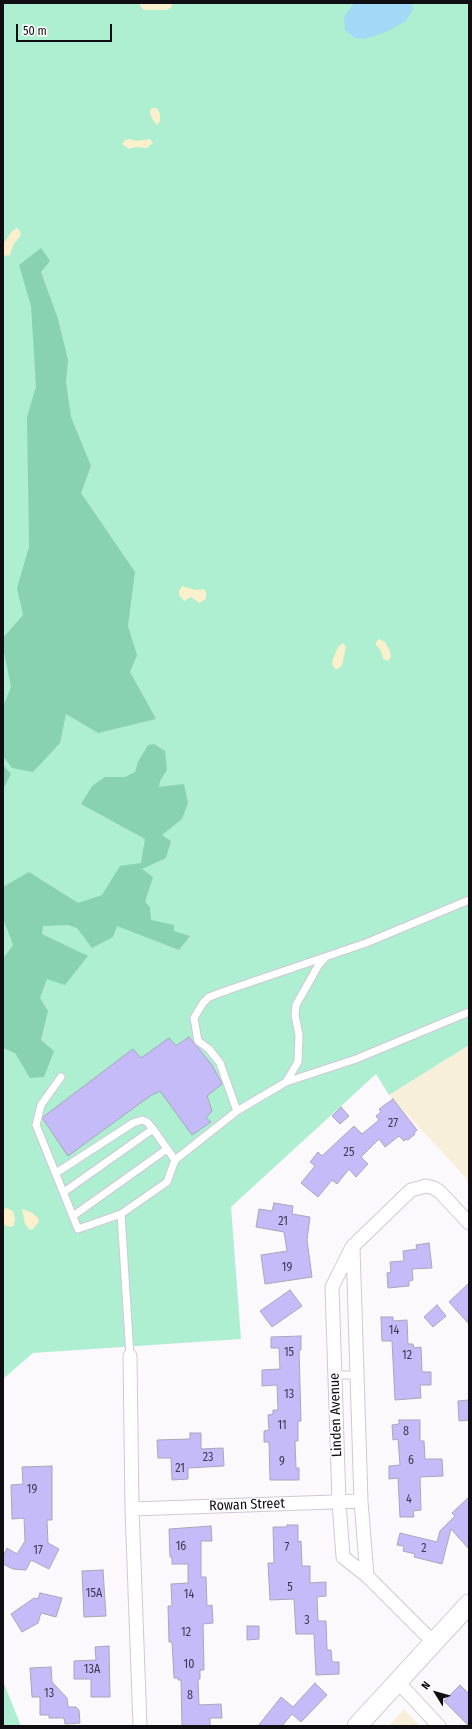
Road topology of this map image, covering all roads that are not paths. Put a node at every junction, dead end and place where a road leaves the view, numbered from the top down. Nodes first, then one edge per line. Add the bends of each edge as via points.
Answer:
1 (469, 900) edge
2 (325, 957) junction
3 (469, 1012) edge
4 (61, 1077) dead end
5 (286, 1082) junction
6 (237, 1111) junction
7 (153, 1129) junction
8 (167, 1149) junction
9 (175, 1160) junction
10 (56, 1174) junction
11 (64, 1192) junction
12 (121, 1214) junction
13 (73, 1216) junction
14 (469, 1223) edge
15 (352, 1247) junction
16 (130, 1356) joint
17 (358, 1375) junction
18 (335, 1376) junction
19 (361, 1501) junction
20 (339, 1502) junction
21 (132, 1509) junction
22 (368, 1576) junction
23 (469, 1604) edge
24 (434, 1642) junction
25 (397, 1681) junction
26 (140, 1726) edge
27 (357, 1726) edge
28 (439, 1726) edge

1 - 2 lane via 366,943
2 - 5 lane via 296,1005 298,1062
2 - 6 lane via 210,997 199,1009 194,1018 198,1041 220,1063
3 - 5 lane via 356,1059
4 - 10 lane via 41,1105 36,1126
5 - 6 lane
6 - 9 lane
7 - 8 lane
7 - 10 lane via 142,1120 134,1122
7 - 11 lane
8 - 9 lane
8 - 13 lane
9 - 12 lane via 167,1182
10 - 11 lane
11 - 13 lane
12 - 13 lane via 78,1229
12 - 16 lane
14 - 15 street, Linden Avenue via 440,1192 426,1186 411,1190
15 - 17 street, Linden Avenue
15 - 18 street, Linden Avenue via 332,1287
16 - 21 street
17 - 18 lane
17 - 19 street, Linden Avenue
18 - 20 street, Linden Avenue
19 - 20 street, Rowan Street
19 - 22 street, Linden Avenue
20 - 21 street, Rowan Street
20 - 22 street, Linden Avenue via 343,1558
21 - 26 street
22 - 24 street, Linden Avenue
23 - 24 main road
24 - 25 main road
25 - 27 main road
25 - 28 street

